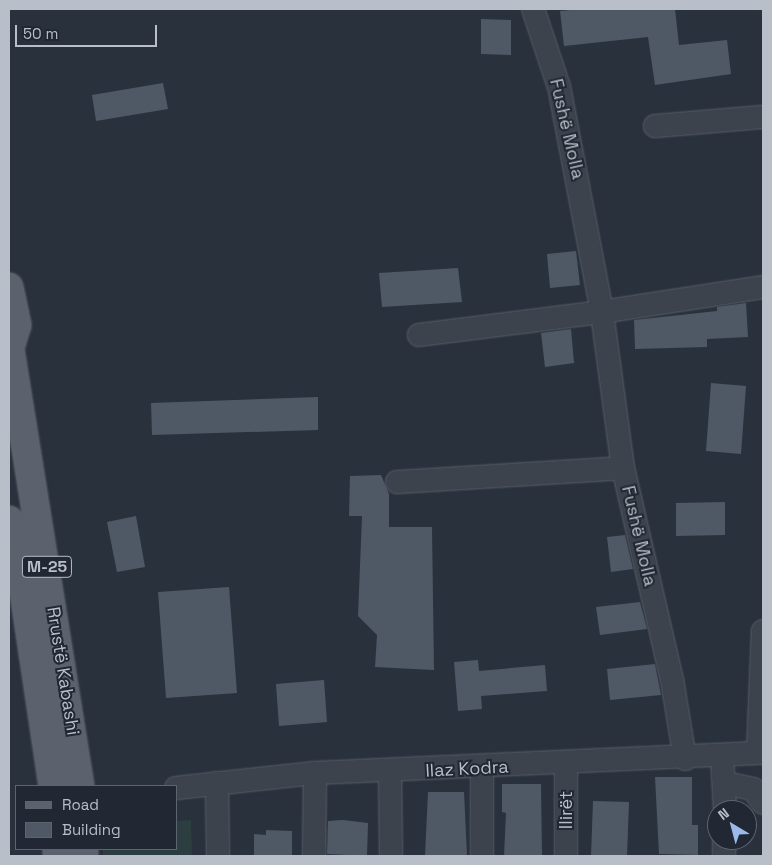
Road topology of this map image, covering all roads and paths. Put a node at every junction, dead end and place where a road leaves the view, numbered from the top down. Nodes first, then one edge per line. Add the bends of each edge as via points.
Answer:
1 (533, 9) edge
2 (763, 117) edge
3 (655, 126) dead end
4 (9, 287) edge
5 (763, 287) edge
6 (602, 312) junction
7 (418, 335) dead end
8 (10, 350) edge
9 (623, 468) junction
10 (397, 482) dead end
11 (9, 520) edge
12 (763, 631) edge
13 (760, 724) edge
14 (761, 753) edge
15 (722, 757) junction
16 (685, 759) junction
17 (566, 764) junction
18 (482, 768) junction
19 (390, 772) junction
20 (315, 773) junction
21 (217, 783) junction
22 (725, 783) junction
23 (53, 785) edge
24 (80, 785) edge
25 (178, 788) edge
26 (724, 800) edge
27 (763, 803) edge
28 (218, 856) edge
29 (314, 856) edge
30 (391, 856) edge
31 (482, 856) edge
32 (566, 856) edge

1 - 6 street, Fushë Molla via 559,87
2 - 3 street
4 - 8 main road, M-25 via 16,324
5 - 6 street
6 - 7 street
6 - 9 street, Fushë Molla
8 - 24 main road, Rrustë Kabashi / M-25
9 - 10 street
9 - 16 street, Fushë Molla via 672,680
11 - 23 main road, Rrustë Kabashi / M-25 via 20,566
12 - 13 street
13 - 14 street
14 - 15 street, Ilaz Kodra
15 - 16 street, Ilaz Kodra
15 - 22 street
16 - 17 street, Ilaz Kodra
17 - 18 street, Ilaz Kodra
17 - 32 street, Ilirët
18 - 19 street, Ilaz Kodra
18 - 31 street
19 - 20 street, Ilaz Kodra
19 - 30 street
20 - 21 street, Ilaz Kodra
20 - 29 street
21 - 25 street, Ilaz Kodra
21 - 28 street
22 - 26 street
22 - 27 street via 753,790

